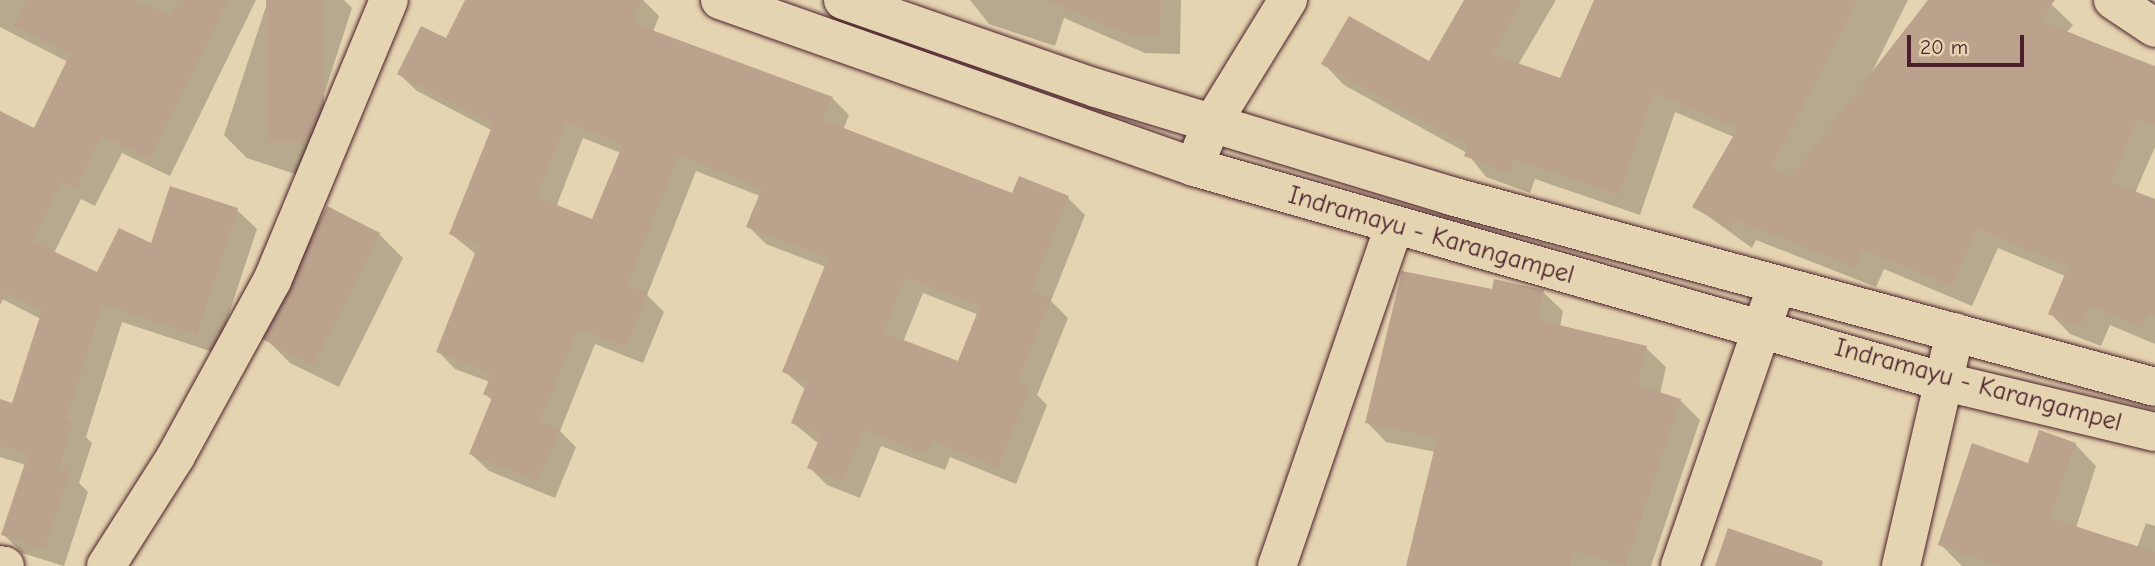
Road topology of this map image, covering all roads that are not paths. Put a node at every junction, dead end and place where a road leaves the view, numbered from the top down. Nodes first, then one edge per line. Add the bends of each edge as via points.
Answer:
1 (389, 0) edge
2 (720, 0) edge
3 (843, 0) edge
4 (1288, 0) edge
5 (2113, 0) edge
6 (2155, 28) edge
7 (1211, 125) junction
8 (1194, 167) junction
9 (1394, 227) junction
10 (1777, 285) junction
11 (1760, 328) junction
12 (1955, 332) junction
13 (1945, 382) junction
14 (2155, 387) edge
15 (2155, 432) edge
16 (106, 566) edge
17 (1277, 566) edge
18 (1680, 566) edge
19 (1901, 566) edge

1 - 16 main road via 272,281 176,456
2 - 8 main road, Indramayu - Karangampel
3 - 7 main road, Indramayu - Karangampel
4 - 7 main road
5 - 6 main road
7 - 8 main road
7 - 10 main road, Indramayu - Karangampel
8 - 9 main road, Indramayu - Karangampel
9 - 11 main road, Indramayu - Karangampel
9 - 17 main road
10 - 11 main road
10 - 12 main road, Indramayu - Karangampel
11 - 13 main road, Indramayu - Karangampel
11 - 18 main road
12 - 13 main road
12 - 14 main road, Indramayu - Karangampel
13 - 15 main road, Indramayu - Karangampel
13 - 19 main road

